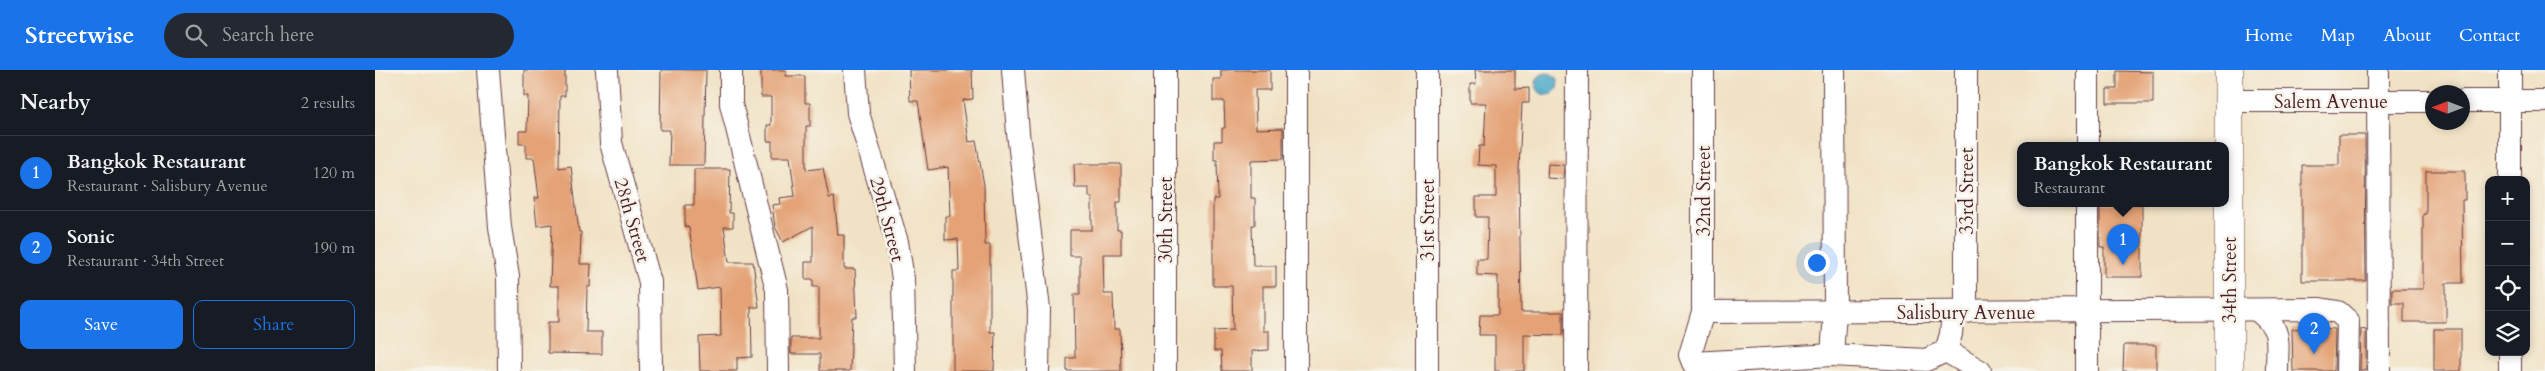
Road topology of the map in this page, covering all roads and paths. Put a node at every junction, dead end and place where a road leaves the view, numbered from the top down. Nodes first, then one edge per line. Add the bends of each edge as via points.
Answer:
1 (488, 70) edge
2 (607, 70) edge
3 (731, 70) edge
4 (855, 70) edge
5 (1013, 70) edge
6 (1165, 70) edge
7 (1296, 70) edge
8 (1427, 70) edge
9 (1577, 70) edge
10 (1703, 70) edge
11 (1834, 70) edge
12 (1966, 70) edge
13 (2088, 70) edge
14 (2229, 70) edge
15 (2378, 70) edge
16 (2510, 70) edge
17 (2229, 101) junction
18 (2378, 101) junction
19 (2425, 101) edge
20 (2470, 101) edge
21 (2510, 101) junction
22 (2545, 101) edge
23 (2088, 142) edge
24 (2510, 176) edge
25 (2087, 207) edge
26 (2229, 310) junction
27 (2257, 310) junction
28 (2087, 311) junction
29 (1703, 312) junction
30 (1835, 312) junction
31 (1960, 312) junction
32 (1946, 351) junction
33 (1832, 354) junction
34 (2510, 356) edge
35 (509, 371) edge
36 (651, 371) edge
37 (778, 371) edge
38 (905, 371) edge
39 (1038, 371) edge
40 (1165, 371) edge
41 (1296, 371) edge
42 (1427, 371) edge
43 (1576, 371) edge
44 (1980, 371) edge
45 (2087, 371) edge
46 (2229, 371) edge
47 (2277, 371) edge
48 (2347, 371) edge
49 (2379, 371) edge
50 (2510, 371) edge

1 - 35 street via 508,277
2 - 36 street, 28th Street via 611,143 650,282
3 - 37 street via 731,104 777,290
4 - 38 street, 29th Street via 857,114 897,242 903,279
5 - 39 street via 1039,309
6 - 40 street, 30th Street
7 - 41 street
8 - 42 street, 31st Street
9 - 43 street
10 - 29 street, 32nd Street
11 - 30 street
12 - 31 street, 33rd Street
13 - 23 street
14 - 17 main road, 34th Street
15 - 18 street
16 - 21 street
17 - 18 street, Salem Avenue
17 - 26 main road, 34th Street
18 - 19 street, Salem Avenue
18 - 49 street
20 - 21 street
21 - 22 street
21 - 24 street
25 - 28 street
26 - 27 street, Salisbury Avenue
26 - 28 street, Salisbury Avenue
26 - 46 main road, 34th Street
27 - 47 street via 2272,322 2277,333
27 - 48 street, Salisbury Avenue via 2320,309 2338,312 2348,321
28 - 31 street, Salisbury Avenue
28 - 45 street
29 - 30 street, Salisbury Avenue
29 - 33 street, 32nd Street via 1690,355 1693,363
30 - 31 street, Salisbury Avenue
30 - 33 street
31 - 32 street, 33rd Street
32 - 33 street via 1926,360
32 - 44 street
34 - 50 street

